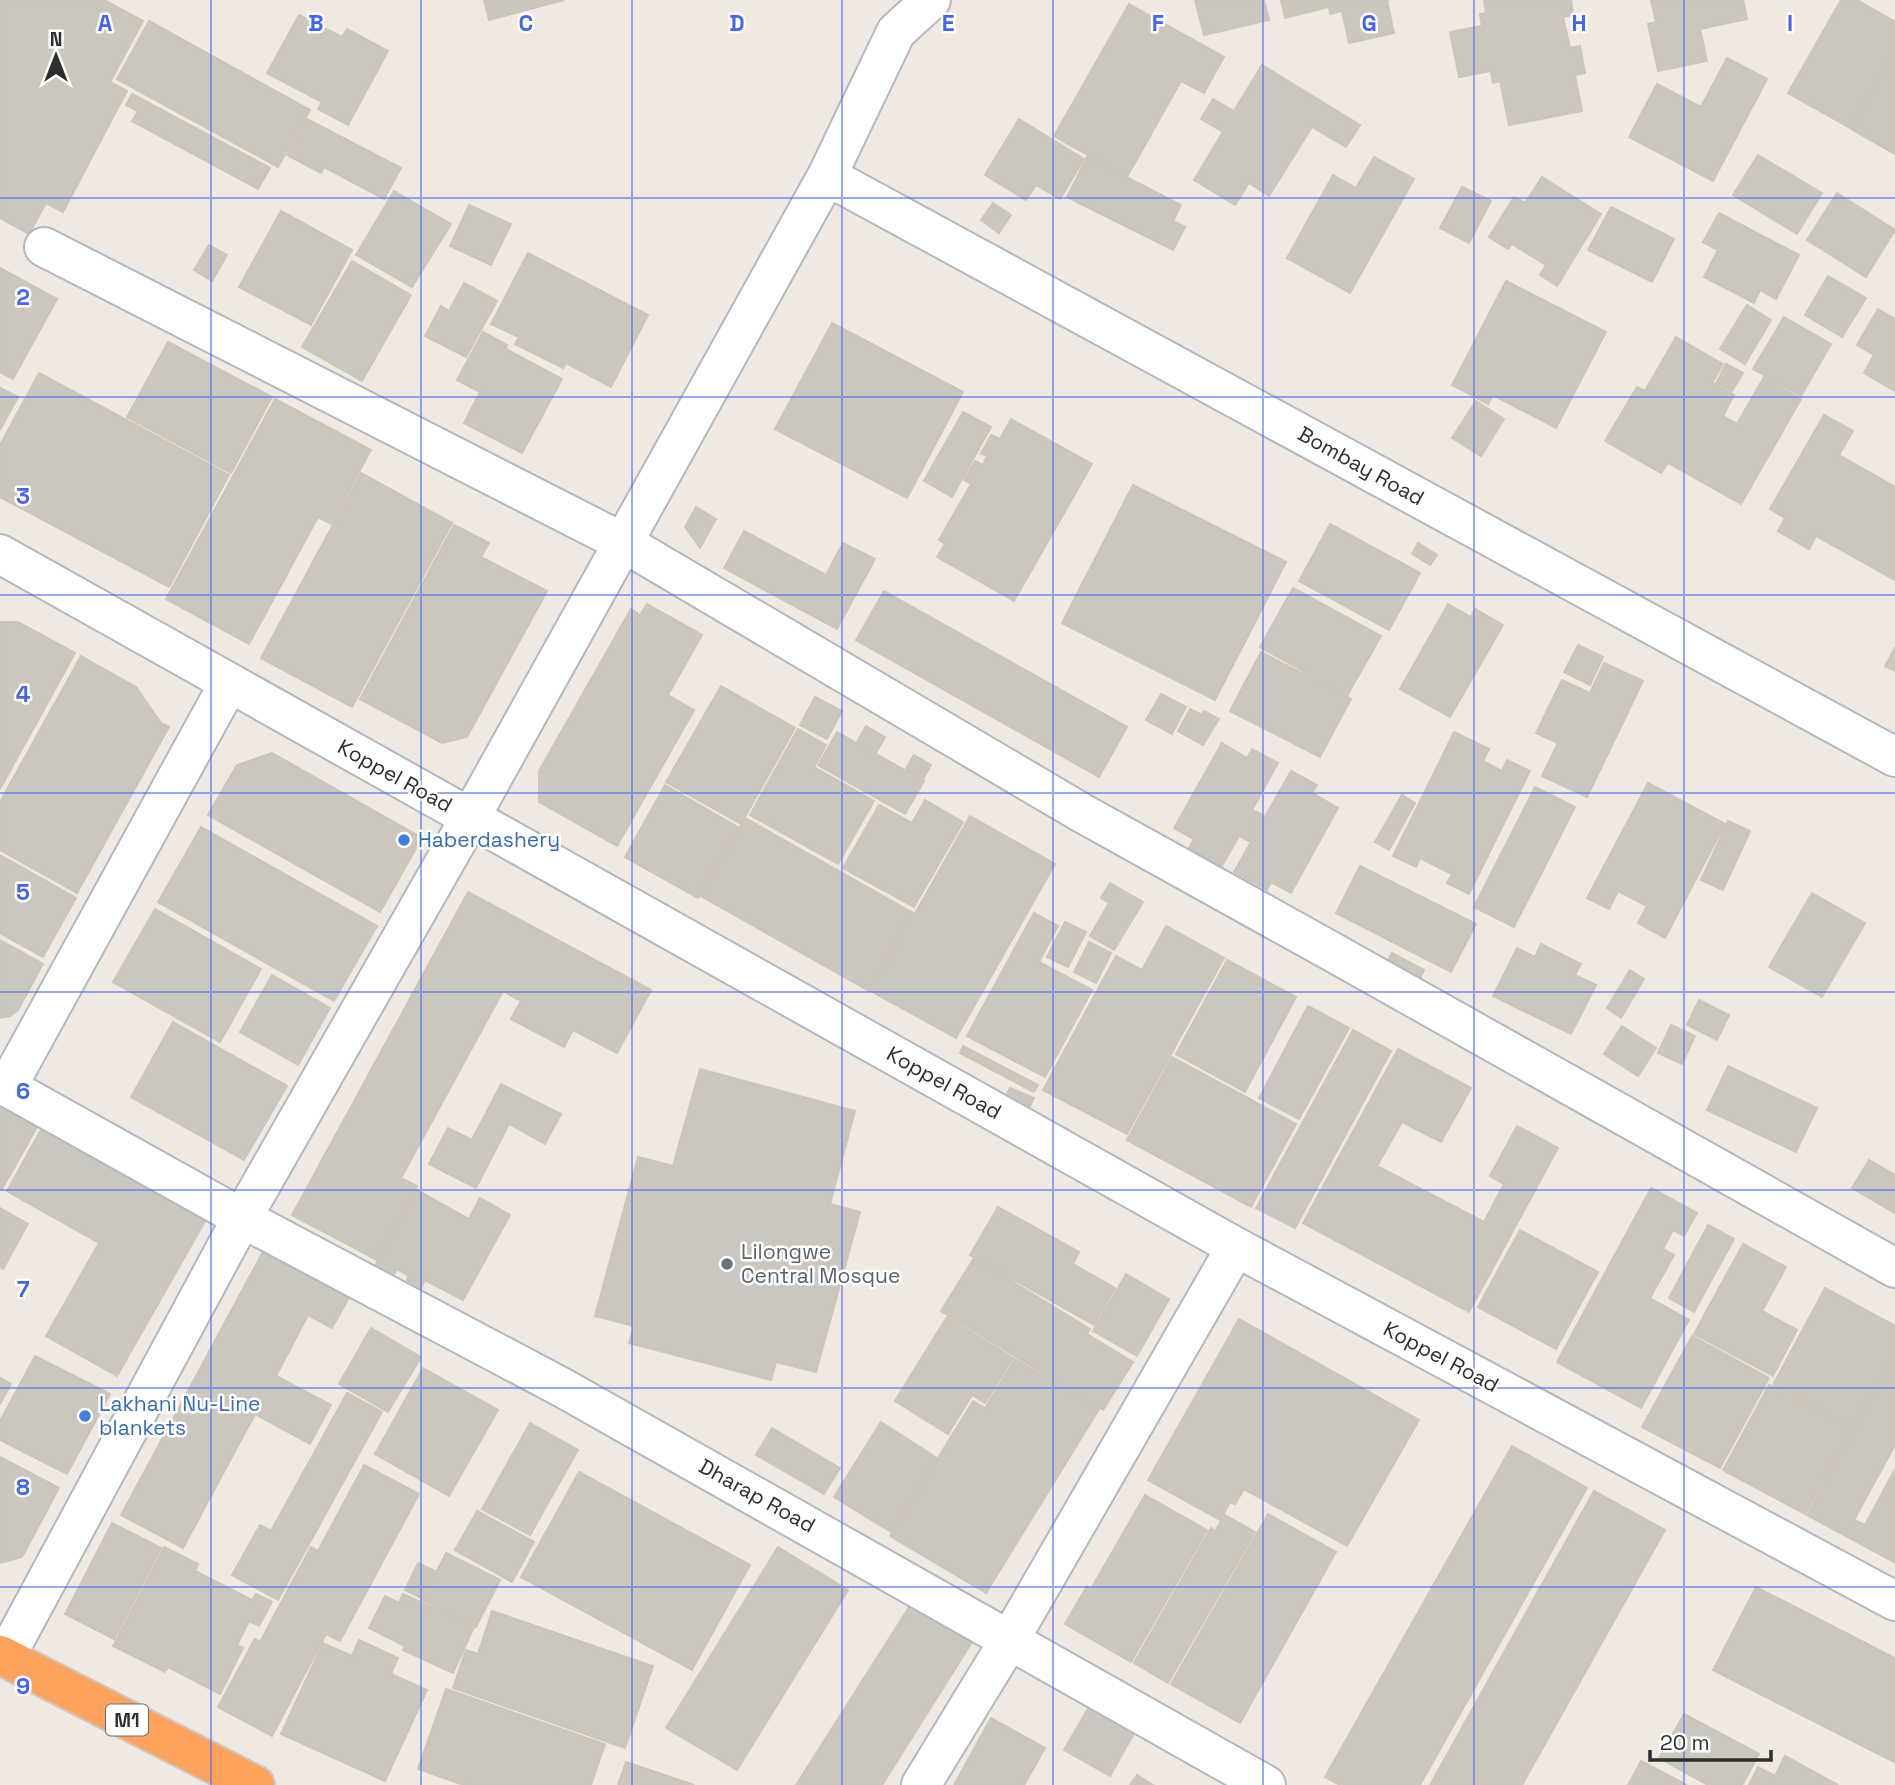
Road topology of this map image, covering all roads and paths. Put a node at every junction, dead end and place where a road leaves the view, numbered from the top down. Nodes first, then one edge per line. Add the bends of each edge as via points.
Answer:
1 (931, 0) edge
2 (892, 16) edge
3 (827, 176) junction
4 (44, 247) dead end
5 (624, 543) junction
6 (0, 554) edge
7 (229, 683) junction
8 (1895, 757) edge
9 (470, 818) junction
10 (4, 1085) edge
11 (242, 1218) junction
12 (1236, 1247) junction
13 (1895, 1268) edge
14 (1895, 1601) edge
15 (1010, 1639) junction
16 (3, 1656) edge
17 (254, 1785) edge
18 (920, 1785) edge
19 (1266, 1785) edge

1 - 2 street
2 - 3 street
3 - 5 street
3 - 8 street, Bombay Road
4 - 5 street
5 - 9 street
5 - 13 street via 1082,814
6 - 7 street, Koppel Road
7 - 9 street, Koppel Road
7 - 10 street
9 - 11 street
9 - 12 street, Koppel Road
10 - 11 street, Dharap Road
11 - 15 street, Dharap Road via 564,1388
11 - 16 street
12 - 14 street, Koppel Road
12 - 15 street
15 - 18 street
15 - 19 street, Dharap Road
16 - 17 highway, M1

